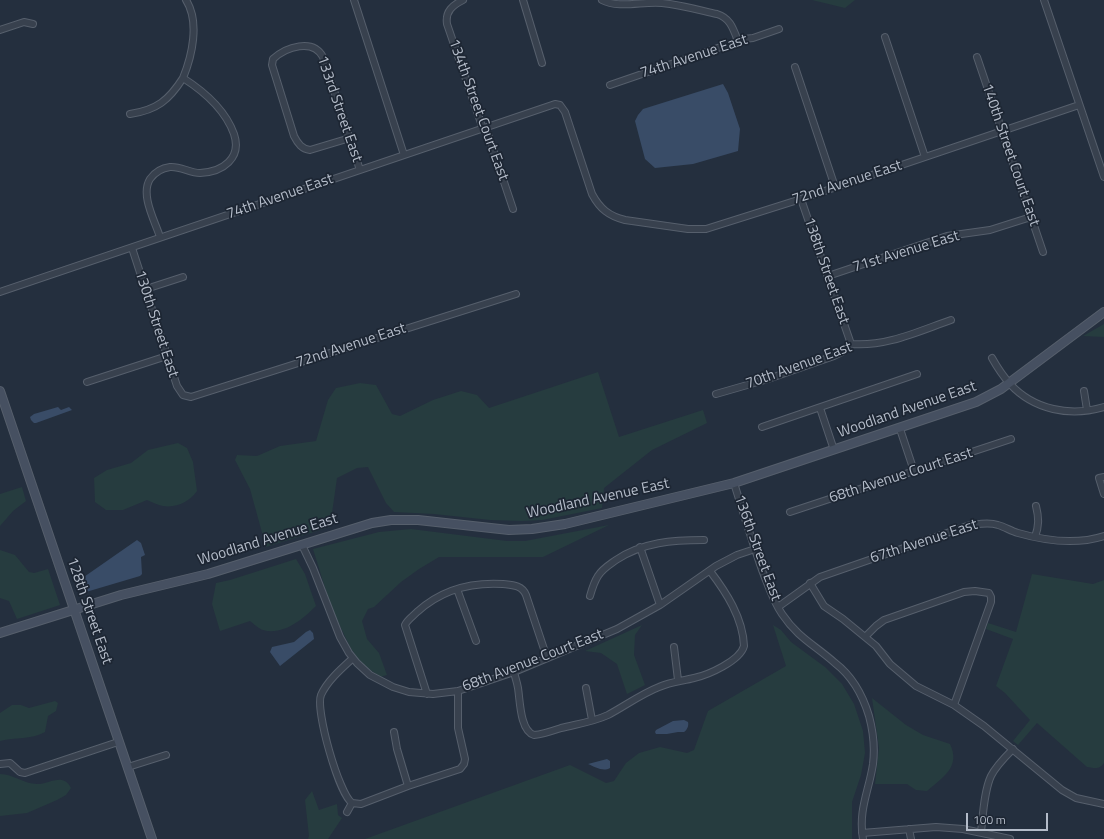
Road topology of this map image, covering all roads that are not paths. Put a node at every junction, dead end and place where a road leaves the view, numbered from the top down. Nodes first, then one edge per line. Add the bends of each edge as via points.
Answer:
1 (186, 0) edge
2 (354, 0) edge
3 (463, 0) edge
4 (523, 0) edge
5 (602, 0) edge
6 (1044, 0) edge
7 (33, 24) dead end
8 (0, 30) edge
9 (779, 30) dead end
10 (885, 37) dead end
11 (738, 41) junction
12 (977, 57) dead end
13 (542, 63) dead end
14 (795, 67) dead end
15 (183, 78) junction
16 (610, 85) dead end
17 (1079, 105) junction
18 (130, 114) dead end
19 (483, 129) junction
20 (1002, 131) junction
21 (350, 138) junction
22 (404, 155) junction
23 (925, 157) junction
24 (360, 170) junction
25 (1104, 177) edge
26 (835, 187) junction
27 (801, 199) junction
28 (513, 209) dead end
29 (611, 215) joint
30 (1031, 217) junction
31 (160, 237) junction
32 (132, 248) junction
33 (1043, 252) dead end
34 (828, 276) junction
35 (183, 277) dead end
36 (146, 290) junction
37 (0, 292) edge
38 (516, 294) dead end
39 (1104, 312) edge
40 (951, 320) dead end
41 (851, 344) junction
42 (167, 356) junction
43 (992, 358) dead end
44 (917, 374) dead end
45 (87, 382) dead end
46 (1009, 383) junction
47 (0, 391) edge
48 (1084, 391) dead end
49 (716, 394) dead end
50 (186, 396) joint
51 (1104, 407) edge
52 (820, 408) junction
53 (1087, 410) junction
54 (762, 427) dead end
55 (900, 428) junction
56 (1011, 439) dead end
57 (834, 450) junction
58 (914, 471) junction
59 (1101, 478) edge
60 (734, 483) junction
61 (1104, 494) edge
62 (1036, 506) dead end
63 (790, 512) dead end
64 (1104, 536) edge
65 (1035, 537) junction
66 (704, 540) dead end
67 (302, 545) junction
68 (640, 547) junction
69 (755, 549) junction
70 (710, 570) junction
71 (810, 583) junction
72 (457, 588) junction
73 (590, 596) dead end
74 (660, 605) junction
75 (778, 606) junction
76 (74, 610) junction
77 (0, 633) edge
78 (865, 637) junction
79 (476, 640) dead end
80 (674, 647) dead end
81 (353, 658) junction
82 (547, 658) junction
83 (514, 672) junction
84 (678, 680) junction
85 (586, 688) dead end
86 (458, 691) junction
87 (427, 694) junction
88 (954, 705) junction
89 (592, 720) junction
90 (394, 732) dead end
91 (118, 742) junction
92 (1013, 749) junction
93 (166, 755) dead end
94 (0, 764) edge
95 (128, 767) junction
96 (408, 786) junction
97 (352, 803) junction
98 (1104, 804) edge
99 (347, 812) dead end
100 (909, 829) junction
101 (981, 832) junction
102 (863, 836) edge
103 (152, 839) edge
104 (910, 839) edge
105 (1010, 839) edge

1 - 15 street via 191,15 193,38
2 - 22 street
3 - 19 street, 134th Street Court East via 449,11 447,24
4 - 13 street
5 - 11 street via 618,5 662,3 717,14 729,21
6 - 17 street
7 - 8 street via 24,22
9 - 11 street, 74th Avenue East
10 - 23 street
11 - 16 street, 74th Avenue East
12 - 20 street, 140th Street Court East
14 - 26 street
15 - 18 street via 167,100
15 - 31 street via 212,100 225,116 236,146 234,155 228,163 217,169 200,173 171,167 162,169 153,176 148,183 146,194
17 - 20 street, 72nd Avenue East
17 - 25 street
19 - 22 street, 74th Avenue East
19 - 28 street, 134th Street Court East via 488,134
19 - 29 street, 74th Avenue East via 552,105 560,105 565,112 592,194 601,208
20 - 23 street, 72nd Avenue East
20 - 30 street, 140th Street Court East
21 - 21 street, 133rd Street East via 323,57 316,48 300,46 280,53 273,59 298,143 310,150
21 - 24 street, 133rd Street East
22 - 24 street, 74th Avenue East
23 - 26 street, 72nd Avenue East
24 - 31 street, 74th Avenue East
26 - 27 street, 72nd Avenue East
27 - 29 street, 72nd Avenue East via 706,229 669,227 625,220
27 - 34 street, 138th Street East
30 - 33 street, 140th Street Court East
30 - 34 street, 71st Avenue East via 990,230 947,236
31 - 32 street, 74th Avenue East
32 - 36 street, 130th Street East
32 - 37 street, 74th Avenue East
34 - 41 street, 138th Street East
35 - 36 street
36 - 42 street, 130th Street East
38 - 50 street, 72nd Avenue East via 206,393
39 - 46 street, Woodland Avenue East
40 - 41 street, 70th Avenue East via 886,342
41 - 49 street, 70th Avenue East via 834,356
42 - 45 street
42 - 50 street, 130th Street East via 177,386
43 - 46 street
44 - 52 street
46 - 53 street via 1026,397 1049,409 1074,412
46 - 55 street, Woodland Avenue East via 976,402
47 - 76 street, 128th Street East
48 - 53 street
51 - 53 street
52 - 54 street
52 - 57 street
55 - 57 street, Woodland Avenue East
55 - 58 street
56 - 58 street, 68th Avenue Court East
57 - 60 street, Woodland Avenue East
58 - 63 street, 68th Avenue Court East
59 - 61 street
60 - 67 street, Woodland Avenue East via 565,524 532,529 503,530 431,521 391,520 365,525
60 - 69 street, 136th Street East
62 - 65 street via 1039,526
64 - 65 street, 67th Avenue East via 1079,541
65 - 71 street, 67th Avenue East via 1016,533 998,525 970,525 850,566
66 - 68 street via 670,541
67 - 76 street, Woodland Avenue East via 216,572 141,589
67 - 81 street, 68th Avenue Court East via 335,626
68 - 73 street via 601,572
68 - 74 street
69 - 70 street, 68th Avenue Court East via 730,558
69 - 75 street, 136th Street East
70 - 74 street, 68th Avenue Court East
70 - 84 street via 731,601 744,648 732,660 714,671
71 - 75 street, 67th Avenue East
71 - 78 street via 824,606
72 - 79 street
72 - 82 street via 492,584 519,586 524,591
72 - 87 street via 436,598 405,623 405,630
74 - 82 street, 68th Avenue Court East via 617,629
75 - 102 street, 136th Street East via 799,636 845,672 864,703 872,728 873,764 863,805
76 - 77 street, Woodland Avenue East
76 - 91 street, 128th Street East
78 - 88 street via 890,664 916,686
78 - 88 street via 884,620 964,592 989,593 991,602
80 - 84 street
81 - 87 street, 68th Avenue Court East via 370,675 393,687
81 - 97 street via 334,677 320,698 325,738 343,792
82 - 83 street, 68th Avenue Court East
83 - 86 street, 68th Avenue Court East
83 - 89 street via 523,718 531,734 540,734
84 - 89 street
85 - 89 street
86 - 87 street, 68th Avenue Court East
86 - 96 street via 458,728 465,762 460,769
88 - 92 street
90 - 96 street
91 - 94 street via 26,773 20,772 10,763
91 - 95 street, 128th Street East
92 - 98 street via 1062,790 1076,798
92 - 101 street via 991,776
93 - 95 street
95 - 103 street, 128th Street East
96 - 97 street via 361,804
97 - 99 street
100 - 101 street via 949,827
100 - 102 street
100 - 104 street
101 - 105 street

